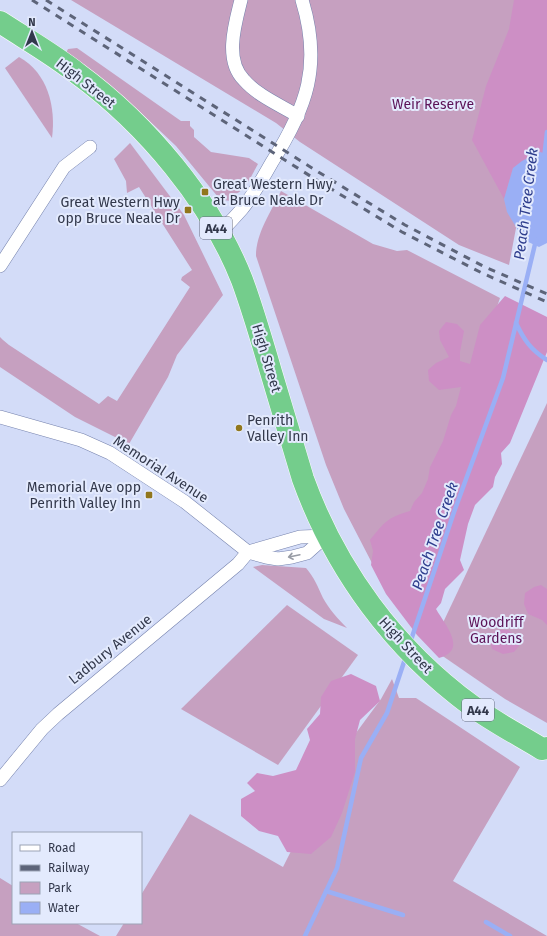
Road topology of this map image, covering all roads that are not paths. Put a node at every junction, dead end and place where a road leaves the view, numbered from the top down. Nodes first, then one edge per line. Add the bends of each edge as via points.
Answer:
1 (241, 0) edge
2 (302, 0) edge
3 (0, 22) edge
4 (298, 116) junction
5 (90, 146) dead end
6 (220, 233) junction
7 (0, 266) edge
8 (0, 417) edge
9 (326, 536) junction
10 (248, 552) junction
11 (545, 752) edge
12 (0, 780) edge

1 - 4 street via 233,42 237,70 251,87
2 - 4 street via 308,22 311,58 308,87
3 - 6 highway, High Street / A44 via 86,80 135,124 187,185
4 - 6 street via 285,142 243,208
5 - 7 street via 64,167
6 - 9 highway, High Street / A44 via 253,312 303,479
8 - 10 street, Memorial Avenue via 81,440 110,453 185,502
9 - 10 street, Memorial Avenue via 307,553 292,557 272,558
9 - 11 highway, High Street / A44 via 349,576 377,615 419,662 474,707
10 - 12 street, Ladbury Avenue via 238,564 58,714 42,729

